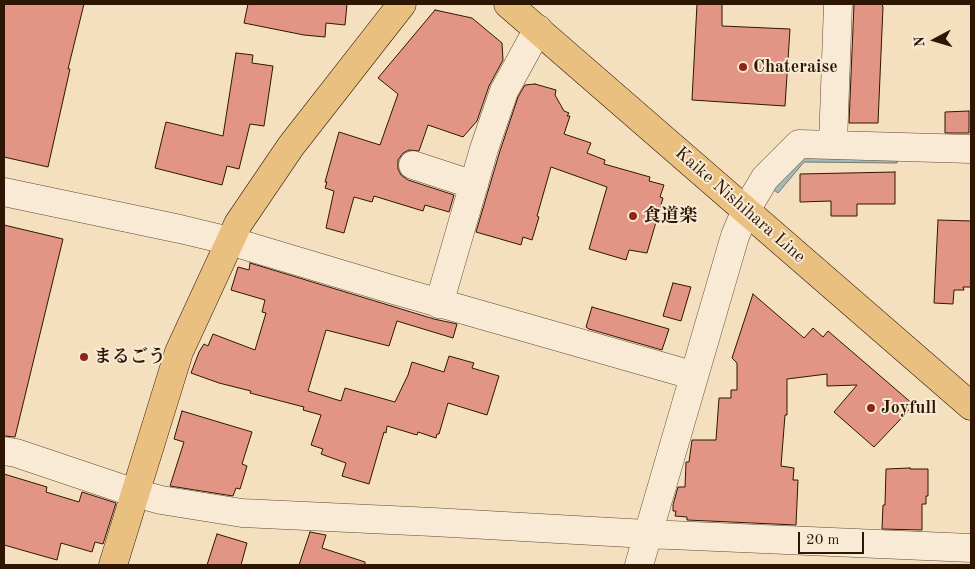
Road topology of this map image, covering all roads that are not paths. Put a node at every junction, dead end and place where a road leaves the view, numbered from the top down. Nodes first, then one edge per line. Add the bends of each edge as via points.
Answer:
1 (402, 4) edge
2 (508, 4) edge
3 (838, 4) edge
4 (538, 29) junction
5 (833, 144) junction
6 (971, 149) edge
7 (413, 165) dead end
8 (474, 185) junction
9 (4, 192) edge
10 (746, 210) junction
11 (230, 241) junction
12 (440, 304) junction
13 (694, 377) junction
14 (971, 406) edge
15 (4, 450) edge
16 (135, 493) junction
17 (648, 534) junction
18 (971, 548) edge
19 (872, 554) edge
20 (931, 556) edge
21 (113, 565) edge
22 (640, 565) edge

1 - 11 main road via 290,146
2 - 4 main road, Kaike Nishihara Line
3 - 5 street
4 - 8 street via 504,91
4 - 10 main road, Kaike Nishihara Line
5 - 6 street
5 - 10 street via 799,144 766,178
7 - 8 street
8 - 12 street
9 - 11 street
10 - 13 street
10 - 14 main road, Kaike Nishihara Line
11 - 12 street
11 - 16 main road via 179,352
12 - 13 street
13 - 17 street
15 - 16 street
16 - 17 street via 242,513
16 - 21 main road
17 - 19 street
17 - 22 street
18 - 20 street
19 - 20 street

